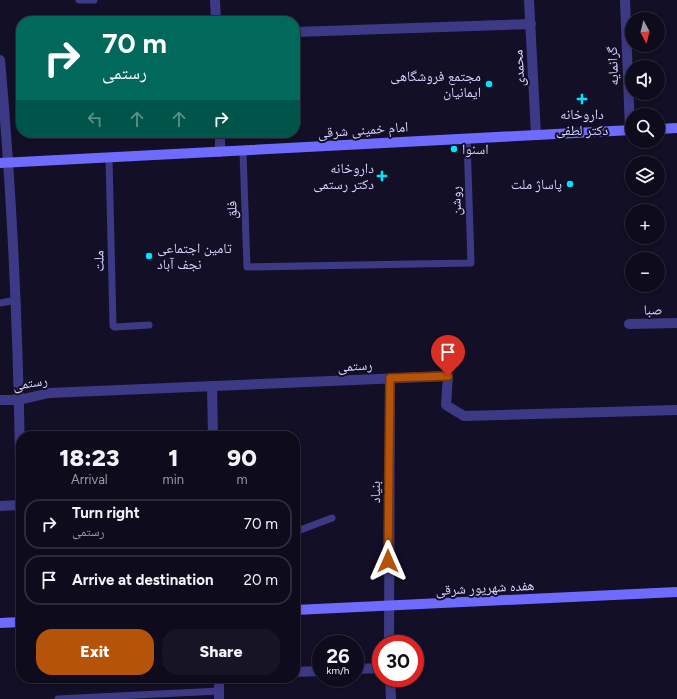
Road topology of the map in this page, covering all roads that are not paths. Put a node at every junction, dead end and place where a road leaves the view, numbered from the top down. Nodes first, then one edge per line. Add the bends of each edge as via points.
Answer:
1 (79, 0) edge
2 (94, 0) edge
3 (215, 0) edge
4 (530, 0) edge
5 (625, 0) edge
6 (216, 16) edge
7 (531, 24) junction
8 (300, 32) edge
9 (0, 60) edge
10 (630, 108) edge
11 (677, 128) edge
12 (665, 129) edge
13 (625, 130) edge
14 (536, 135) junction
15 (220, 138) edge
16 (467, 138) junction
17 (220, 152) junction
18 (242, 152) junction
19 (109, 158) junction
20 (5, 163) edge
21 (247, 268) joint
22 (16, 300) junction
23 (0, 303) edge
24 (629, 324) dead end
25 (677, 324) edge
26 (150, 325) dead end
27 (390, 378) junction
28 (212, 386) junction
29 (0, 400) edge
30 (19, 400) junction
31 (677, 410) edge
32 (20, 431) edge
33 (213, 431) edge
34 (16, 505) edge
35 (0, 506) edge
36 (332, 518) dead end
37 (300, 530) edge
38 (677, 592) edge
39 (388, 607) junction
40 (300, 610) edge
41 (16, 622) edge
42 (0, 623) edge
43 (389, 635) edge
44 (312, 671) edge
45 (300, 672) edge
46 (219, 683) edge
47 (390, 687) edge
48 (219, 695) edge
49 (58, 699) edge
50 (391, 699) edge

1 - 2 lane
3 - 6 street
4 - 7 street, محمدی
5 - 10 street, گرانمایه
7 - 8 street
7 - 14 street, محمدی
9 - 20 street
11 - 12 main road
13 - 14 main road, امام خمینی شرقی
14 - 16 main road, امام خمینی شرقی
15 - 17 street
16 - 18 main road, امام خمینی شرقی
16 - 21 lane, روشن via 471,263
17 - 18 main road, امام خمینی شرقی
17 - 19 main road, امام خمینی شرقی
18 - 21 lane, فلق
19 - 20 main road, امام خمینی شرقی
19 - 26 lane, ملت via 113,326
20 - 22 street
22 - 23 lane
22 - 30 street
24 - 25 street, صبا
27 - 28 street, رستمی
27 - 31 street, رستمی via 448,376 446,404 464,416
27 - 39 street, بنیاد
28 - 30 street, رستمی via 49,393
28 - 33 street
29 - 30 street, رستمی
30 - 32 street
34 - 35 street
36 - 37 lane
38 - 39 main road, هفده شهریور شرقی
39 - 40 main road, هفده شهریور شرقی
39 - 43 street, بنیاد
41 - 42 main road
44 - 45 street
46 - 48 street
47 - 50 street
48 - 49 lane

